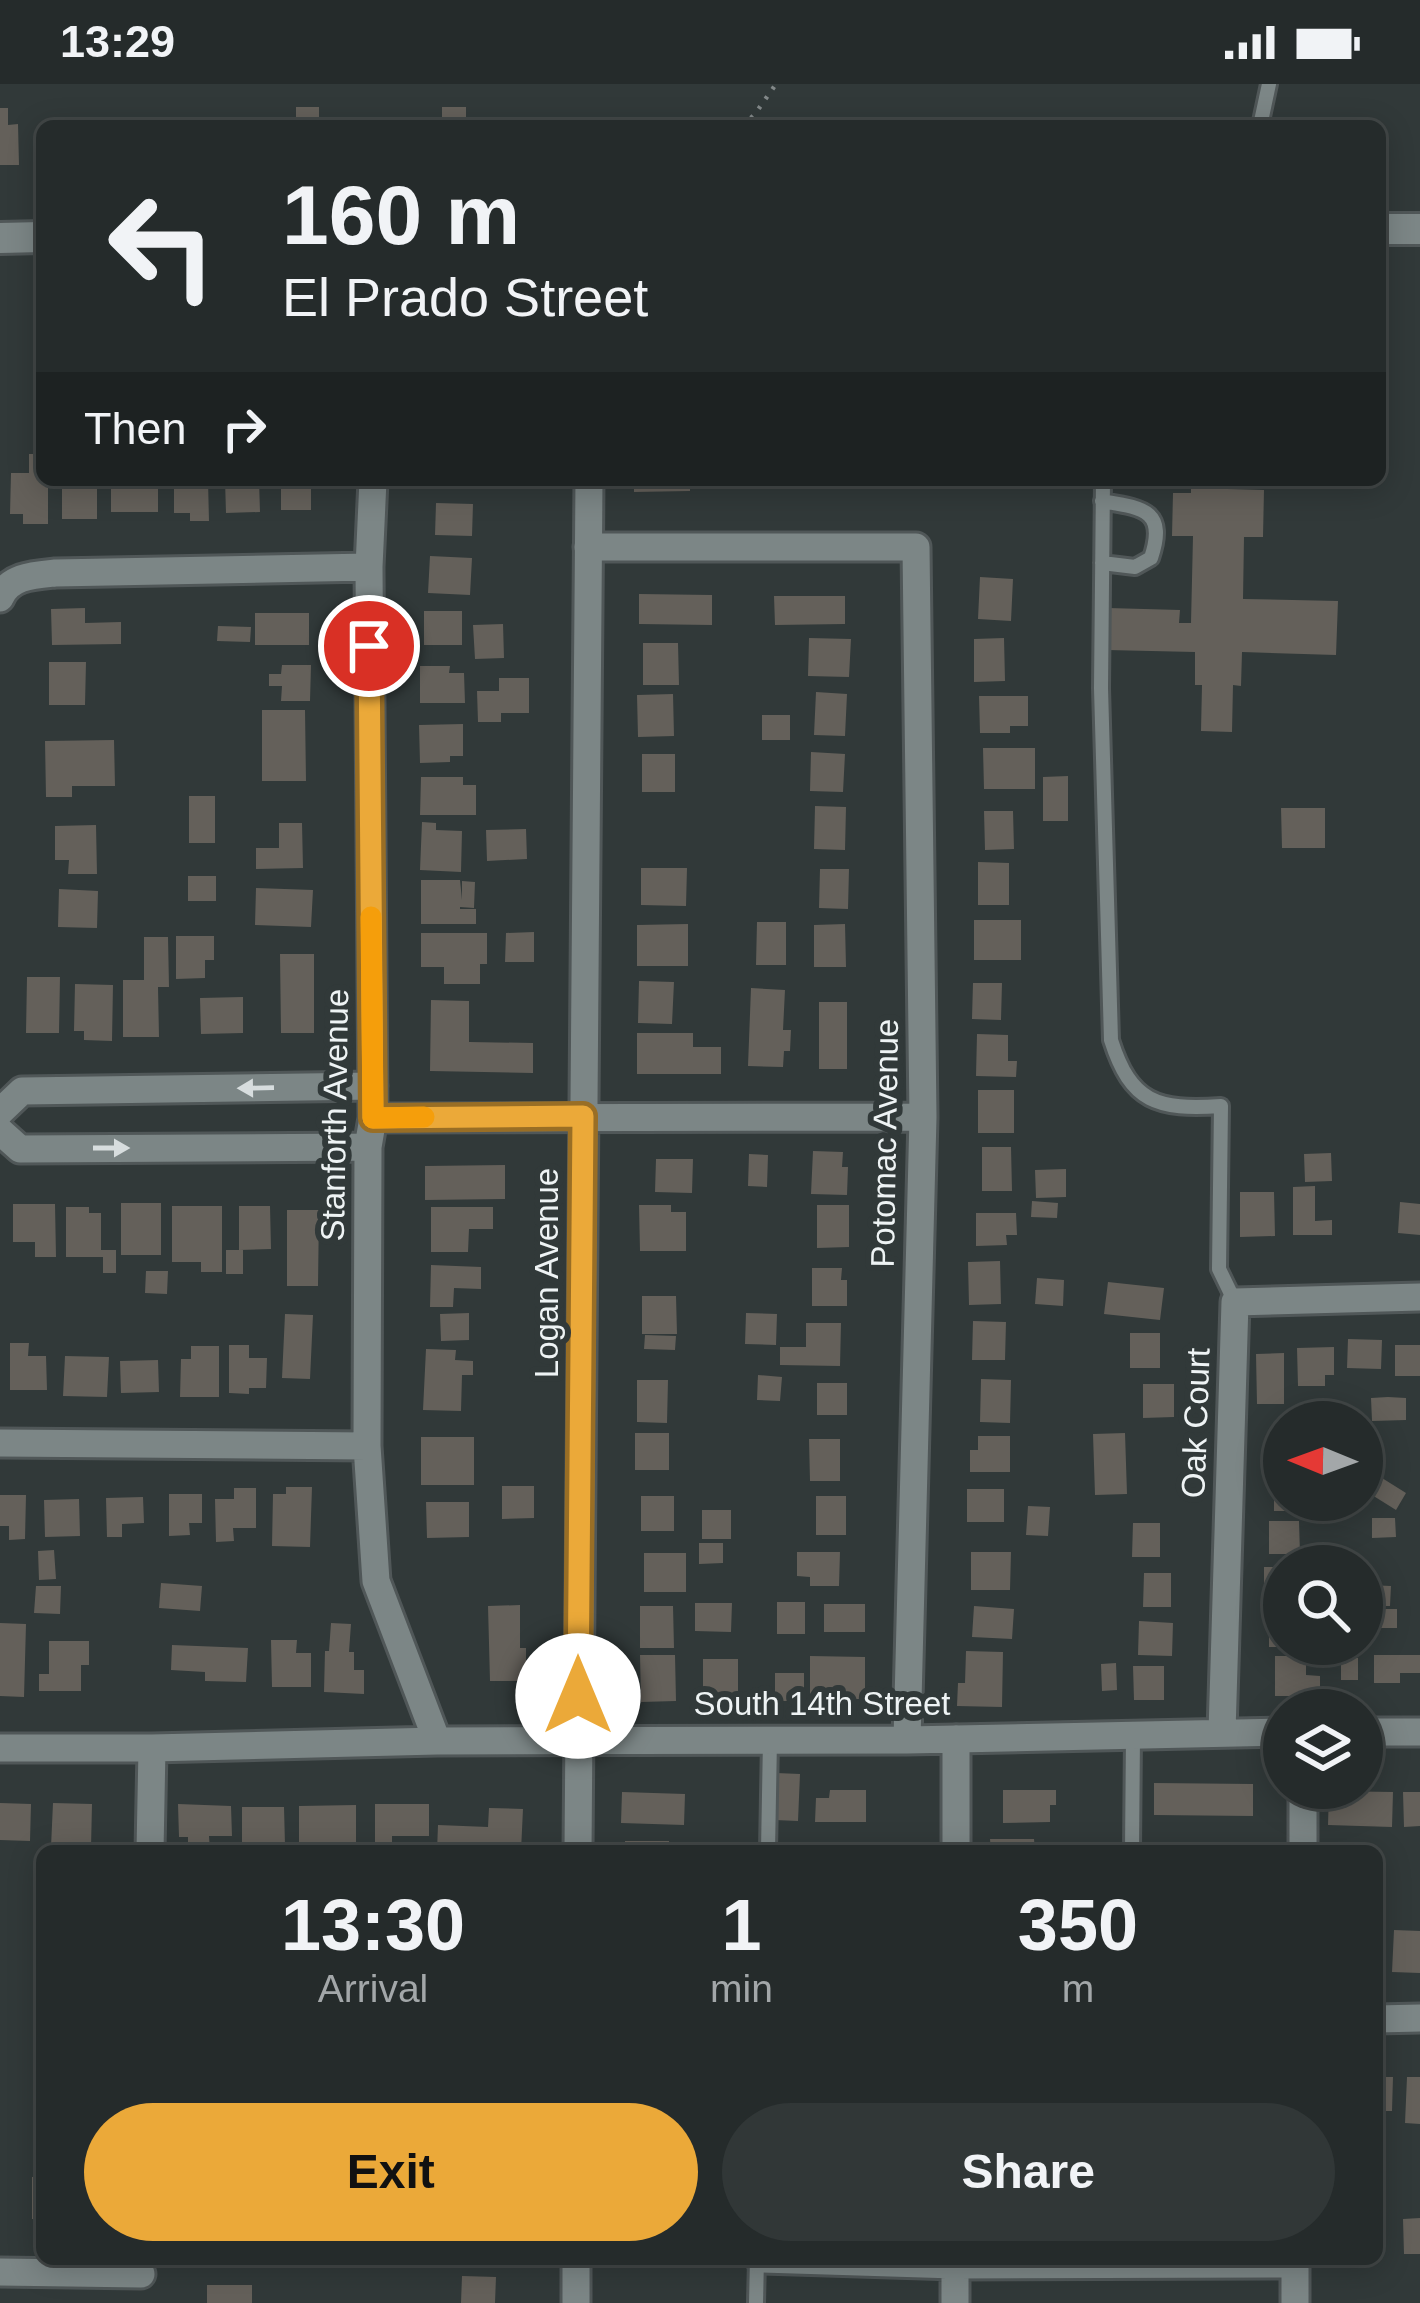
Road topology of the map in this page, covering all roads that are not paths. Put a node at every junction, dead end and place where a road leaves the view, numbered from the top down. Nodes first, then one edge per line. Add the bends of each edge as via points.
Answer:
1 (1269, 84) edge
2 (1261, 120) edge
3 (1386, 229) edge
4 (1420, 229) edge
5 (36, 237) edge
6 (0, 238) edge
7 (374, 486) edge
8 (589, 486) edge
9 (1102, 486) edge
10 (1102, 501) junction
11 (588, 547) junction
12 (1102, 563) junction
13 (369, 567) junction
14 (0, 598) edge
15 (373, 1086) junction
16 (0, 1112) edge
17 (583, 1116) junction
18 (923, 1117) junction
19 (373, 1118) junction
20 (0, 1131) edge
21 (368, 1147) junction
22 (1420, 1297) edge
23 (1235, 1302) junction
24 (0, 1443) edge
25 (367, 1447) junction
26 (1222, 1732) junction
27 (1263, 1732) edge
28 (1383, 1732) edge
29 (1420, 1732) edge
30 (1132, 1736) junction
31 (770, 1739) junction
32 (956, 1739) junction
33 (907, 1740) junction
34 (437, 1741) junction
35 (578, 1741) junction
36 (0, 1748) edge
37 (152, 1748) junction
38 (1303, 1809) edge
39 (150, 1845) edge
40 (578, 1845) edge
41 (768, 1845) edge
42 (956, 1845) edge
43 (1132, 1845) edge
44 (1303, 1845) edge
45 (1420, 2018) edge
46 (1383, 2019) edge
47 (576, 2265) edge
48 (759, 2265) edge
49 (955, 2265) edge
50 (1295, 2265) edge
51 (141, 2266) edge
52 (0, 2272) edge
53 (141, 2303) edge
54 (576, 2303) edge
55 (756, 2303) edge
56 (955, 2303) edge
57 (1295, 2303) edge

1 - 2 lane
3 - 4 main road
5 - 6 main road
7 - 13 street, Stanforth Avenue
8 - 11 street, Logan Avenue
9 - 10 lane
10 - 12 lane
10 - 12 lane via 1146,511 1158,538 1151,558 1135,567
11 - 17 street, Logan Avenue
11 - 18 street, Potomac Avenue via 916,547
12 - 23 lane via 1111,1040 1135,1090 1158,1102 1221,1106 1220,1270
13 - 14 street via 55,573 25,576
13 - 15 street, Stanforth Avenue
15 -> 16 street via 22,1091
15 - 19 street, Stanforth Avenue
17 - 18 street
17 - 19 street
17 - 35 street, Logan Avenue
18 - 33 street, Potomac Avenue
19 - 21 street, Stanforth Avenue
20 -> 21 street via 20,1149
21 - 25 street, Stanforth Avenue
22 - 23 street
23 - 26 street, Oak Court
24 - 25 street
25 - 34 street, Stanforth Avenue via 376,1581
26 - 27 street, South 14th Street
26 - 30 street, South 14th Street
28 - 29 street
30 - 32 street, South 14th Street
30 - 43 lane
31 - 33 street, South 14th Street
31 - 35 street, South 14th Street
31 - 41 lane
32 - 33 street, South 14th Street
32 - 42 street
34 - 35 street, South 14th Street
34 - 37 street, South 14th Street
35 - 40 street, Logan Avenue
36 - 37 street, South 14th Street
37 - 39 street
38 - 44 street
45 - 46 street
47 - 54 street
48 - 55 lane
49 - 56 street
50 - 57 street
51 - 52 street
51 - 53 street

